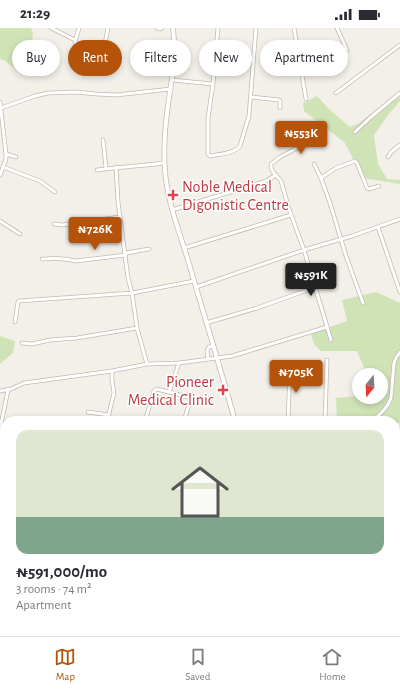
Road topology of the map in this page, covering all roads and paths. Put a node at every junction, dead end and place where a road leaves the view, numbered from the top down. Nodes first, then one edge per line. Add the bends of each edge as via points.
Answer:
1 (50, 28) edge
2 (79, 28) edge
3 (108, 28) edge
4 (157, 28) edge
5 (162, 28) edge
6 (174, 28) edge
7 (218, 28) edge
8 (256, 28) edge
9 (294, 28) edge
10 (299, 28) edge
11 (337, 28) edge
12 (75, 40) joint
13 (106, 40) edge
14 (342, 40) edge
15 (400, 45) edge
16 (172, 80) junction
17 (213, 84) junction
18 (171, 89) junction
19 (336, 93) dead end
20 (400, 94) edge
21 (251, 97) junction
22 (306, 99) dead end
23 (0, 102) edge
24 (1, 108) junction
25 (280, 108) dead end
26 (355, 132) dead end
27 (320, 136) dead end
28 (103, 140) dead end
29 (400, 145) edge
30 (6, 154) junction
31 (388, 156) dead end
32 (16, 157) dead end
33 (164, 163) junction
34 (314, 164) dead end
35 (2, 167) junction
36 (116, 167) junction
37 (106, 168) junction
38 (97, 170) dead end
39 (0, 175) edge
40 (276, 175) junction
41 (321, 178) junction
42 (379, 186) dead end
43 (55, 192) dead end
44 (172, 210) junction
45 (292, 215) junction
46 (120, 217) junction
47 (400, 219) edge
48 (0, 221) edge
49 (54, 224) dead end
50 (378, 227) junction
51 (20, 234) dead end
52 (340, 239) junction
53 (184, 248) junction
54 (149, 249) dead end
55 (304, 250) junction
56 (126, 256) junction
57 (42, 259) dead end
58 (194, 281) junction
59 (196, 287) junction
60 (316, 288) junction
61 (400, 292) edge
62 (132, 293) junction
63 (363, 303) dead end
64 (15, 322) dead end
65 (206, 323) junction
66 (327, 327) junction
67 (137, 328) junction
68 (331, 340) dead end
69 (22, 343) dead end
70 (213, 346) junction
71 (400, 352) edge
72 (217, 358) junction
73 (208, 359) junction
74 (327, 360) dead end
75 (178, 363) junction
76 (148, 364) junction
77 (290, 367) dead end
78 (112, 371) junction
79 (8, 390) junction
80 (0, 391) edge
81 (169, 392) junction
82 (88, 412) dead end
83 (109, 415) joint
84 (3, 416) edge
85 (146, 416) edge
86 (186, 416) edge
87 (234, 416) edge
88 (288, 416) edge
89 (325, 416) edge
90 (378, 416) edge

1 - 12 street
2 - 12 street
3 - 13 street
4 - 5 street
6 - 16 street
7 - 17 street
8 - 21 street
9 - 10 street
9 - 22 street
11 - 14 street
15 - 19 street
16 - 17 street
16 - 18 street
17 - 21 street via 208,118 210,156 238,149 249,116
18 - 24 street via 116,95 76,92 48,94
18 - 33 street
20 - 26 street
21 - 25 street via 279,100
23 - 24 street
24 - 30 street
27 - 40 street via 271,164 270,167
28 - 37 street
29 - 31 street
30 - 32 street
30 - 35 street
33 - 36 street
33 - 44 street
34 - 41 street
35 - 39 street
35 - 43 street via 40,181
36 - 37 street
36 - 46 street
37 - 38 street
40 - 44 street via 266,181
40 - 45 street via 281,181
41 - 42 street via 336,168 355,161 367,188
41 - 52 street
44 - 53 street
45 - 53 street
45 - 55 street
46 - 49 street
46 - 56 street
47 - 50 street
48 - 51 street
50 - 52 street
50 - 61 street
52 - 55 street
52 - 63 street
53 - 58 street
54 - 56 street via 126,253
55 - 59 street
55 - 60 street
56 - 57 street via 76,261
56 - 62 street
58 - 59 street
58 - 62 street
59 - 65 street
60 - 65 street
60 - 66 street
62 - 64 street via 19,301
62 - 67 street
65 - 70 street
66 - 68 street
66 - 72 street via 232,356
67 - 69 street via 32,344
67 - 76 street
70 - 72 street
70 - 73 street via 207,350
71 - 90 street via 394,363 390,401
72 - 73 street
72 - 87 street
73 - 75 street
74 - 89 street
75 - 76 street
75 - 81 street
76 - 78 street
77 - 88 street
78 - 79 street via 24,383
78 - 83 street via 114,394
79 - 80 street
79 - 84 street
81 - 85 street via 157,389 154,391
81 - 86 street via 190,398
82 - 83 street

